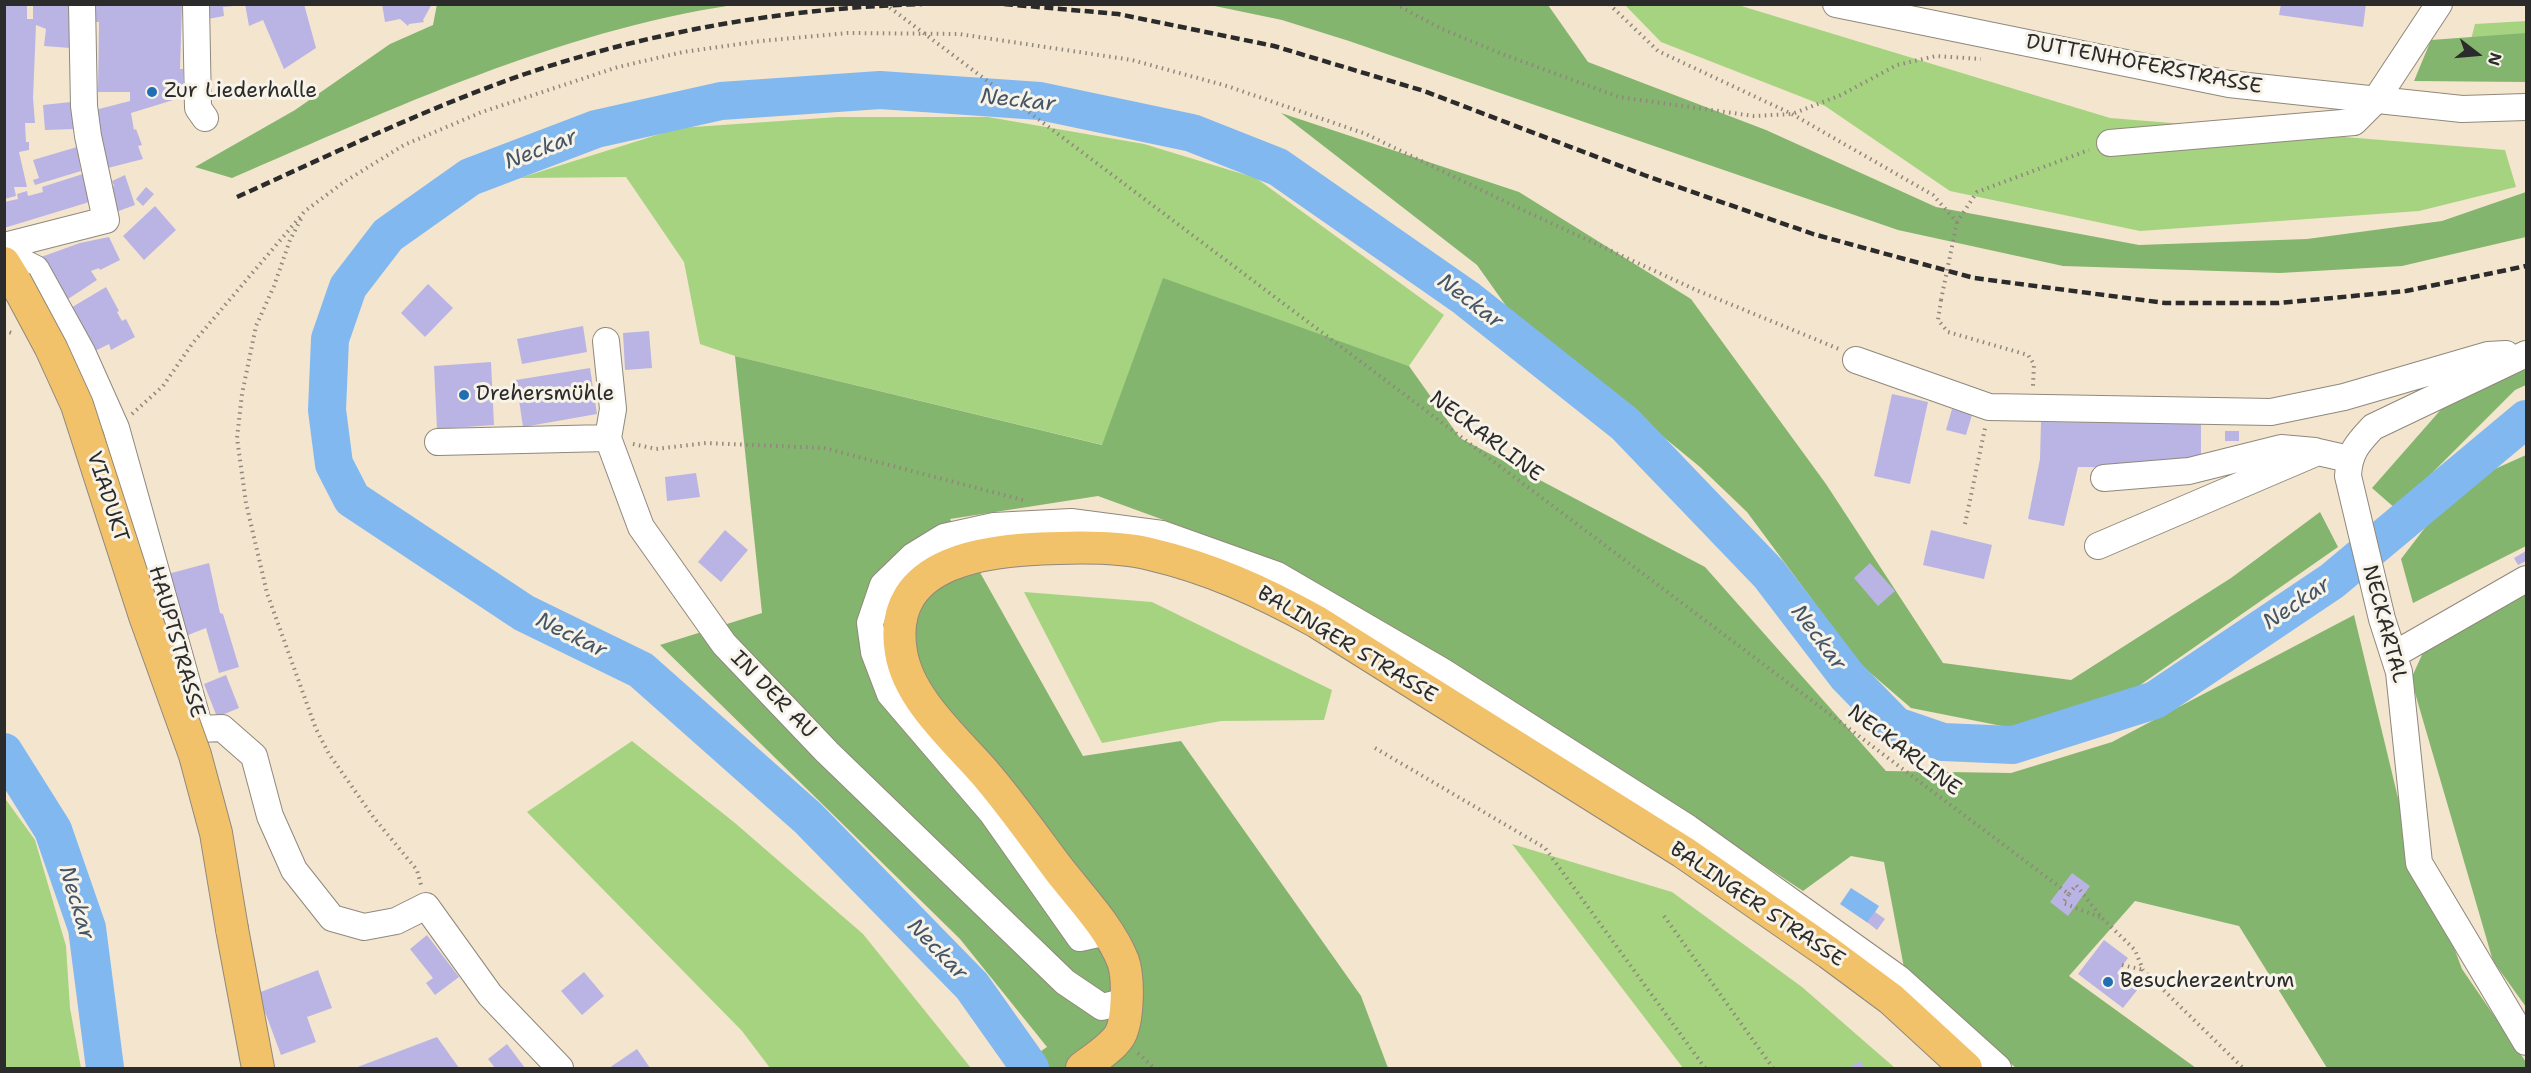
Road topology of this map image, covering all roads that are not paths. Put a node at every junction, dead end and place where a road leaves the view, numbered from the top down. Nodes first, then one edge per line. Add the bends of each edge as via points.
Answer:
1 (82, 4) edge
2 (196, 4) edge
3 (1836, 4) edge
4 (2439, 4) edge
5 (2375, 101) junction
6 (2526, 107) edge
7 (205, 118) dead end
8 (2110, 143) road end
9 (4, 246) edge
10 (8, 266) edge
11 (606, 341) dead end
12 (2526, 353) edge
13 (1856, 360) road end
14 (608, 438) junction
15 (438, 442) dead end
16 (2318, 452) junction
17 (2349, 459) junction
18 (2104, 478) dead end
19 (2098, 546) dead end
20 (2526, 579) edge
21 (2395, 654) junction
22 (1107, 932) junction
23 (1126, 1000) junction
24 (2526, 1041) edge
25 (1090, 1063) edge
26 (258, 1068) edge
27 (560, 1068) edge
28 (1966, 1068) edge
29 (1998, 1068) edge

1 - 9 street via 84,106 106,220
2 - 7 street via 198,108
3 - 5 street, DUTTENHOFERSTRASSE via 2205,80
4 - 5 street
5 - 6 street, DUTTENHOFERSTRASSE via 2462,109
5 - 8 street via 2354,122
10 - 26 main road, VIADUKT, bridge via 77,405 195,755 216,833
10 - 27 street, HAUPTSTRASSE via 36,269 82,352 116,428 200,729 222,728 254,756 270,816 294,870 333,918 363,927 396,921 426,906 490,995
11 - 14 street via 613,409
12 - 13 street via 2488,355 2344,397 2271,412 1989,407
12 - 17 street via 2373,427
14 - 15 street
14 - 23 street, IN DER AU via 641,527 724,644 827,752 1065,982 1102,1007
16 - 17 street
16 - 18 street via 2280,448 2189,471
16 - 19 street
17 - 21 street, NECKARTAL via 2352,501 2382,619
20 - 21 street
21 - 24 street, NECKARTAL via 2419,863
22 - 23 main road, BALINGER STRASSE via 1124,963
22 - 28 main road, BALINGER STRASSE via 911,682 901,654 903,610 916,587 932,573 976,555 1017,549 1087,548 1147,553 1218,574 1266,594 1317,622 1683,852 1891,999
22 - 29 street via 1080,938 992,813 890,694 874,652 870,623 883,585 913,556 944,537 994,526 1071,522 1162,534 1277,575 1442,671 1688,828 1898,978
23 - 25 main road, BALINGER STRASSE via 1127,1016 1119,1036

